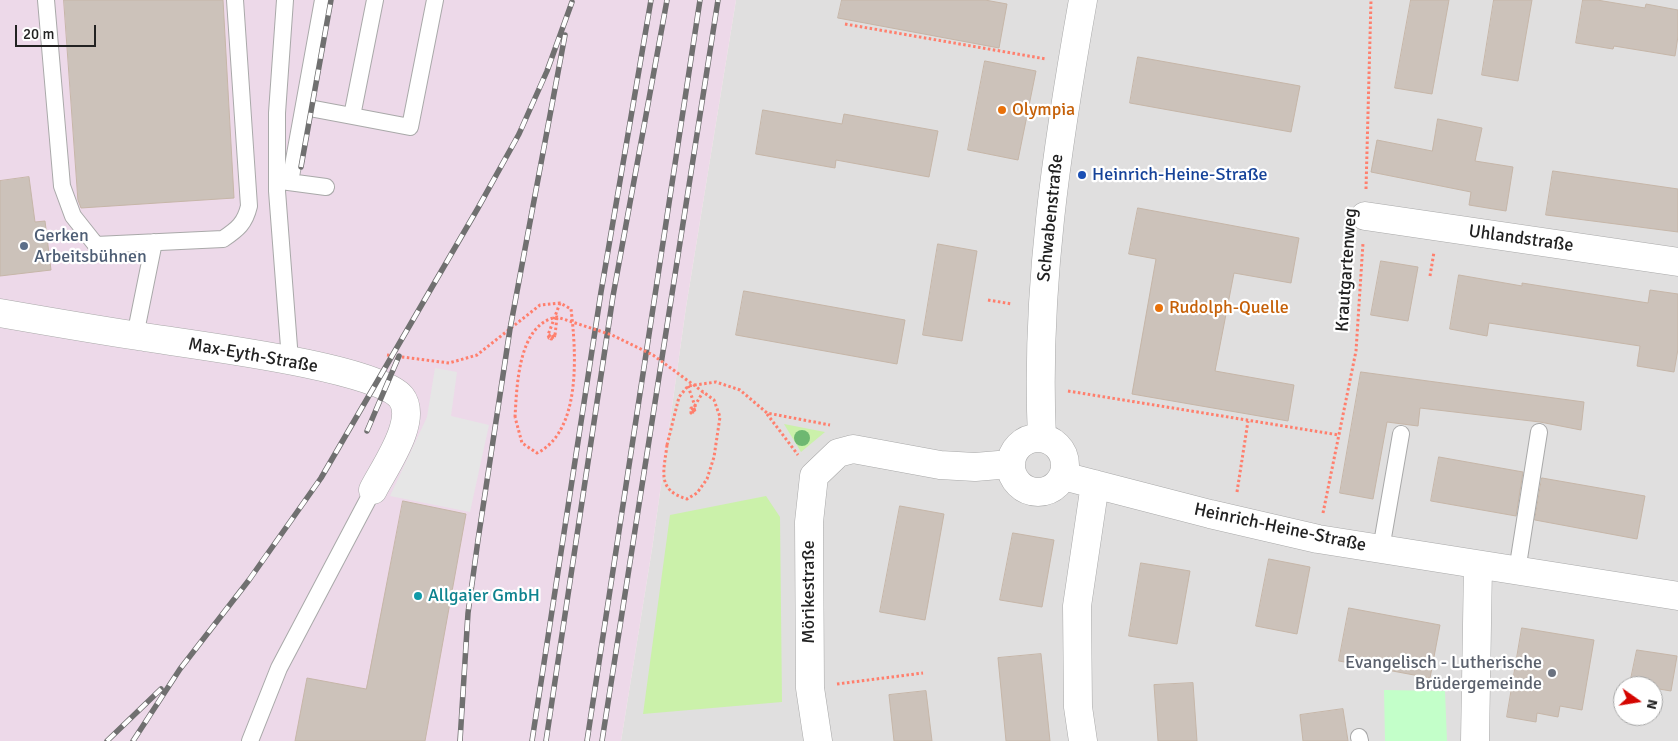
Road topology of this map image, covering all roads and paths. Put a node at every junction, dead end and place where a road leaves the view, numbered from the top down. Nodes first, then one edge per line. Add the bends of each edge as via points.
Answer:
1 (46, 0) edge
2 (235, 0) edge
3 (285, 0) edge
4 (324, 0) edge
5 (374, 0) edge
6 (435, 0) edge
7 (1082, 0) edge
8 (1371, 0) edge
9 (844, 24) dead end
10 (1072, 63) junction
11 (304, 107) junction
12 (352, 116) junction
13 (284, 181) junction
14 (326, 187) dead end
15 (1365, 216) junction
16 (154, 242) junction
17 (1678, 262) edge
18 (988, 300) dead end
19 (561, 303) junction
20 (1012, 304) dead end
21 (0, 313) edge
22 (557, 317) junction
23 (135, 336) junction
24 (384, 355) dead end
25 (290, 360) junction
26 (688, 386) junction
27 (703, 392) junction
28 (1040, 405) junction
29 (767, 413) junction
30 (1248, 421) junction
31 (832, 426) dead end
32 (1539, 432) dead end
33 (1401, 434) dead end
34 (1339, 435) junction
35 (1042, 438) junction
36 (1011, 464) junction
37 (814, 476) junction
38 (1063, 476) junction
39 (1095, 484) junction
40 (373, 490) joint
41 (1232, 520) junction
42 (1318, 539) junction
43 (1380, 549) junction
44 (1478, 566) junction
45 (1517, 572) junction
46 (1678, 596) edge
47 (923, 672) dead end
48 (810, 688) junction
49 (250, 741) edge
50 (818, 741) edge
51 (1083, 741) edge
52 (1475, 741) edge

1 - 16 lane via 62,186 73,216 96,245
2 - 16 lane via 249,206 246,219 223,239
3 - 13 lane via 277,114
4 - 11 lane
5 - 12 lane
6 - 12 lane via 410,127
7 - 10 street, Schwabenstraße
8 - 15 path, Krautgartenweg
9 - 10 path
10 - 28 street, Schwabenstraße via 1049,224 1039,354
11 - 12 lane
11 - 13 lane
13 - 14 lane
13 - 25 lane
15 - 17 street, Uhlandstraße
15 - 34 path, Krautgartenweg via 1356,351
16 - 23 lane
18 - 20 path
19 - 22 path, bridge via 548,335 549,338 552,338 554,337 554,335 552,334 550,338 551,339 554,338
19 - 22 path, bridge via 571,309 575,372 562,429 550,447 537,453 522,443 515,417 516,386 522,358 534,328
19 - 24 path via 540,305 477,355 448,363
21 - 23 street, Max-Eyth-Straße
22 - 27 path, bridge via 612,336 653,355
23 - 25 street, Max-Eyth-Straße
25 - 40 street, Max-Eyth-Straße via 378,382 401,398 406,411 406,428
26 - 27 path, bridge via 696,409 695,412 694,413 691,413 690,411 691,408 692,408 694,408 695,412 692,413 691,412 691,409 695,403
26 - 27 path, bridge via 678,397 667,445 665,475 666,485 672,494 687,499 697,493 707,480 718,434 720,417 714,400
26 - 29 path via 716,382 740,390
28 - 30 path via 1070,391
28 - 35 street, Schwabenstraße
29 - 31 path
29 - 37 path
30 - 34 path
30 - 41 path
32 - 45 lane
33 - 43 lane, Heinrich-Heine-Straße
34 - 42 path, Krautgartenweg
35 - 36 street via 1025,442 1013,455
35 - 38 street via 1050,440 1062,452 1065,460
36 - 37 street via 940,465 853,449 838,453
36 - 38 street via 1015,480 1028,491 1052,489
37 - 48 street, Mörikestraße via 809,522
38 - 39 street, Heinrich-Heine-Straße
39 - 41 street, Heinrich-Heine-Straße
39 - 51 street via 1076,606 1078,707
40 - 49 lane via 279,668
41 - 42 street, Heinrich-Heine-Straße
42 - 43 street, Heinrich-Heine-Straße
43 - 44 street, Heinrich-Heine-Straße
44 - 45 street, Heinrich-Heine-Straße
44 - 52 street
45 - 46 street, Heinrich-Heine-Straße
47 - 48 path
48 - 50 street, Mörikestraße

